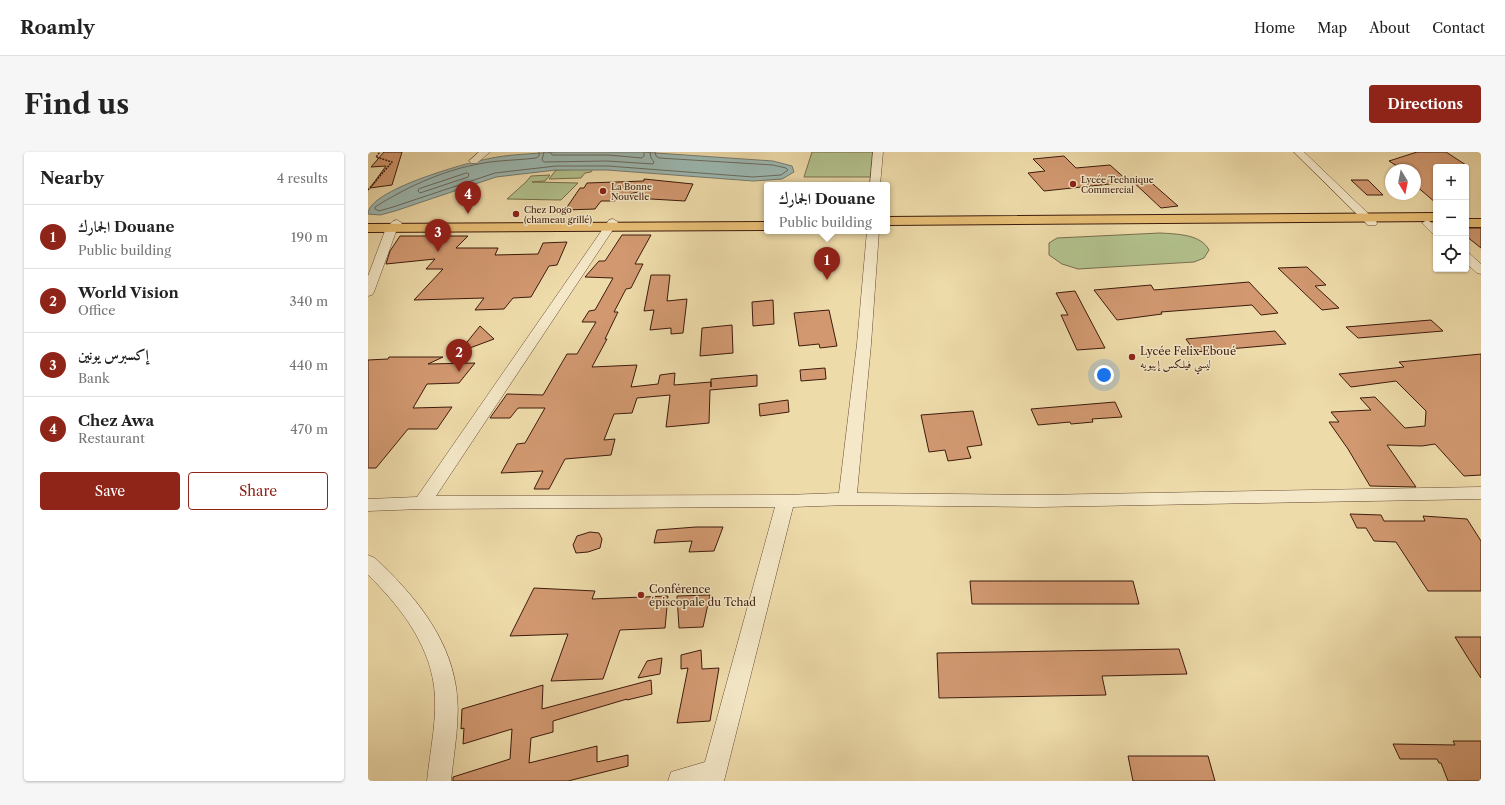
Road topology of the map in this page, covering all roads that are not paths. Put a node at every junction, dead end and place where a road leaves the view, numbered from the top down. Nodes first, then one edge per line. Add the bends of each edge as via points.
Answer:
1 (485, 152) edge
2 (878, 152) edge
3 (1299, 152) edge
4 (474, 161) dead end
5 (875, 182) edge
6 (1469, 217) edge
7 (1481, 217) edge
8 (1369, 220) junction
9 (764, 221) edge
10 (890, 221) edge
11 (1202, 221) junction
12 (1433, 223) edge
13 (1469, 223) edge
14 (1481, 223) edge
15 (368, 224) edge
16 (612, 225) junction
17 (395, 226) junction
18 (764, 226) edge
19 (890, 226) edge
20 (368, 228) edge
21 (873, 234) edge
22 (1469, 260) edge
23 (1481, 270) edge
24 (368, 292) edge
25 (1481, 493) edge
26 (847, 499) junction
27 (786, 501) junction
28 (422, 504) junction
29 (368, 505) edge
30 (368, 562) edge
31 (713, 776) edge
32 (439, 781) edge
33 (680, 781) edge

1 - 4 street
2 - 5 street
3 - 8 street
6 - 7 main road
8 - 11 main road
8 - 12 main road
9 - 16 main road
10 - 11 main road
11 - 19 main road
13 - 14 main road
15 - 17 main road
16 - 17 main road
16 - 18 main road
16 - 28 street
17 - 20 main road
17 - 24 street
21 - 26 street
22 - 23 street
25 - 26 street via 1039,501
26 - 27 street
27 - 28 street
27 - 31 street
28 - 29 street
30 - 32 street via 416,617 439,658 445,687 444,737
31 - 33 street

